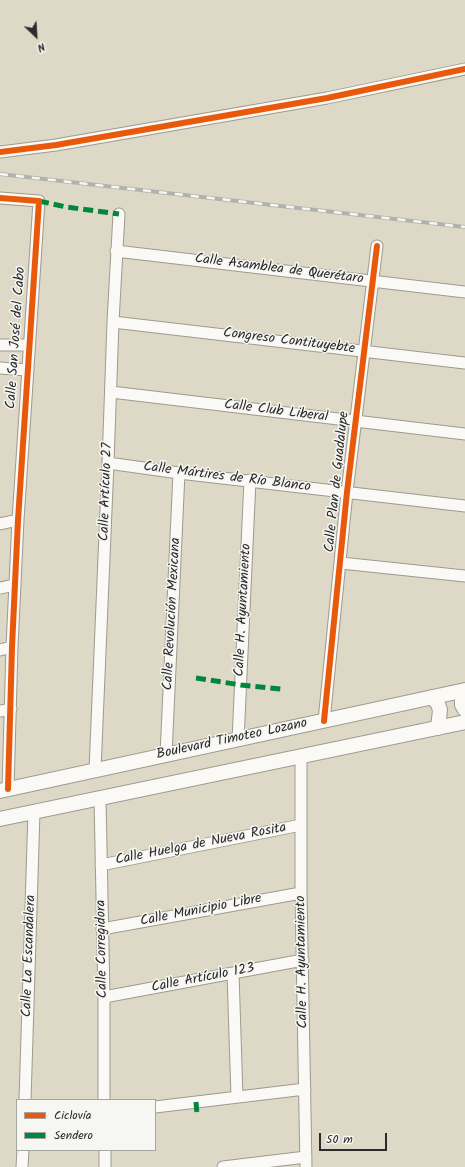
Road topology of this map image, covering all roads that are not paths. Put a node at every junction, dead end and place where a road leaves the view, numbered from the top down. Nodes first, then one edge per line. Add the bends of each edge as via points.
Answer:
1 (465, 69) edge
2 (0, 152) edge
3 (0, 198) edge
4 (119, 214) dead end
5 (377, 246) dead end
6 (116, 251) junction
7 (372, 281) junction
8 (465, 292) edge
9 (113, 322) junction
10 (0, 345) edge
11 (29, 345) junction
12 (364, 351) junction
13 (465, 363) edge
14 (0, 368) edge
15 (27, 370) junction
16 (111, 392) junction
17 (356, 422) junction
18 (465, 434) edge
19 (108, 463) junction
20 (179, 473) junction
21 (250, 480) junction
22 (347, 492) junction
23 (465, 506) edge
24 (18, 520) junction
25 (0, 524) edge
26 (341, 563) junction
27 (465, 576) edge
28 (15, 585) junction
29 (0, 588) edge
30 (12, 647) junction
31 (0, 650) edge
32 (465, 691) edge
33 (432, 697) junction
34 (11, 709) junction
35 (465, 710) edge
36 (0, 711) edge
37 (324, 720) junction
38 (465, 722) edge
39 (438, 728) junction
40 (238, 740) junction
41 (166, 755) junction
42 (301, 757) junction
43 (95, 770) junction
44 (4, 790) edge
45 (100, 798) junction
46 (34, 812) junction
47 (0, 819) edge
48 (301, 825) junction
49 (101, 865) junction
50 (301, 893) junction
51 (102, 929) junction
52 (303, 960) junction
53 (233, 973) junction
54 (104, 998) junction
55 (306, 1089) junction
56 (237, 1097) junction
57 (25, 1099) edge
58 (104, 1099) edge
59 (156, 1107) edge
60 (23, 1151) edge
61 (105, 1151) edge
62 (306, 1162) edge
63 (22, 1167) edge
64 (105, 1167) edge
65 (223, 1167) edge

1 - 2 street via 327,98 56,145
3 - 11 street, Calle San José del Cabo via 39,201
4 - 6 street, Calle Artículo 27
5 - 7 street, Calle Plan de Guadalupe
6 - 7 street, Calle Asamblea de Querétaro
6 - 9 street, Calle Artículo 27
7 - 8 street, Calle Asamblea de Querétaro
7 - 12 street, Calle Plan de Guadalupe
9 - 12 street, Congreso Contituyebte
9 - 16 street, Calle Artículo 27
10 - 11 street
11 - 15 street, Calle San José del Cabo
12 - 13 street, Congreso Contituyebte
12 - 17 street, Calle Plan de Guadalupe
14 - 15 street
15 - 24 street, Calle San José del Cabo
16 - 17 street, Calle Club Liberal
16 - 19 street, Calle Artículo 27
17 - 18 street, Calle Club Liberal
17 - 22 street, Calle Plan de Guadalupe
19 - 20 street, Calle Mártires de Río Blanco
19 - 43 street, Calle Artículo 27
20 - 21 street, Calle Mártires de Río Blanco
20 - 41 street, Calle Revolución Mexicana
21 - 22 street, Calle Mártires de Río Blanco
21 - 40 street, Calle H. Ayuntamiento
22 - 23 street, Calle Mártires de Río Blanco
22 - 26 street, Calle Plan de Guadalupe
24 - 25 street
24 - 28 street, Calle San José del Cabo
26 - 27 street
26 - 37 street, Calle Plan de Guadalupe
28 - 29 street
28 - 30 street, Calle San José del Cabo
30 - 31 street
30 - 34 street, Calle San José del Cabo
32 - 33 main road, Boulevard Timoteo Lozano
32 - 35 main road via 462,700
33 - 37 main road, Boulevard Timoteo Lozano
33 - 39 main road via 440,710
34 - 36 street
34 - 44 street, Calle San José del Cabo
37 - 40 main road, Boulevard Timoteo Lozano
38 - 39 main road
39 - 42 main road
40 - 41 main road, Boulevard Timoteo Lozano
41 - 43 main road, Boulevard Timoteo Lozano
42 - 45 main road
42 - 48 street, Calle H. Ayuntamiento
43 - 44 main road, Boulevard Timoteo Lozano
45 - 46 main road
45 - 49 street, Calle Corregidora
46 - 47 main road
46 - 57 street, Calle La Escandalera
48 - 49 street, Calle Huelga de Nueva Rosita
48 - 50 street, Calle H. Ayuntamiento
49 - 51 street, Calle Corregidora
50 - 51 street, Calle Municipio Libre
50 - 52 street, Calle H. Ayuntamiento
51 - 54 street, Calle Corregidora
52 - 53 street, Calle Artículo 123
52 - 55 street, Calle H. Ayuntamiento
53 - 54 street, Calle Artículo 123
53 - 56 street
54 - 58 street, Calle Corregidora
55 - 56 street
55 - 62 street, Calle H. Ayuntamiento
56 - 59 street
60 - 63 street
61 - 64 street
62 - 65 street

